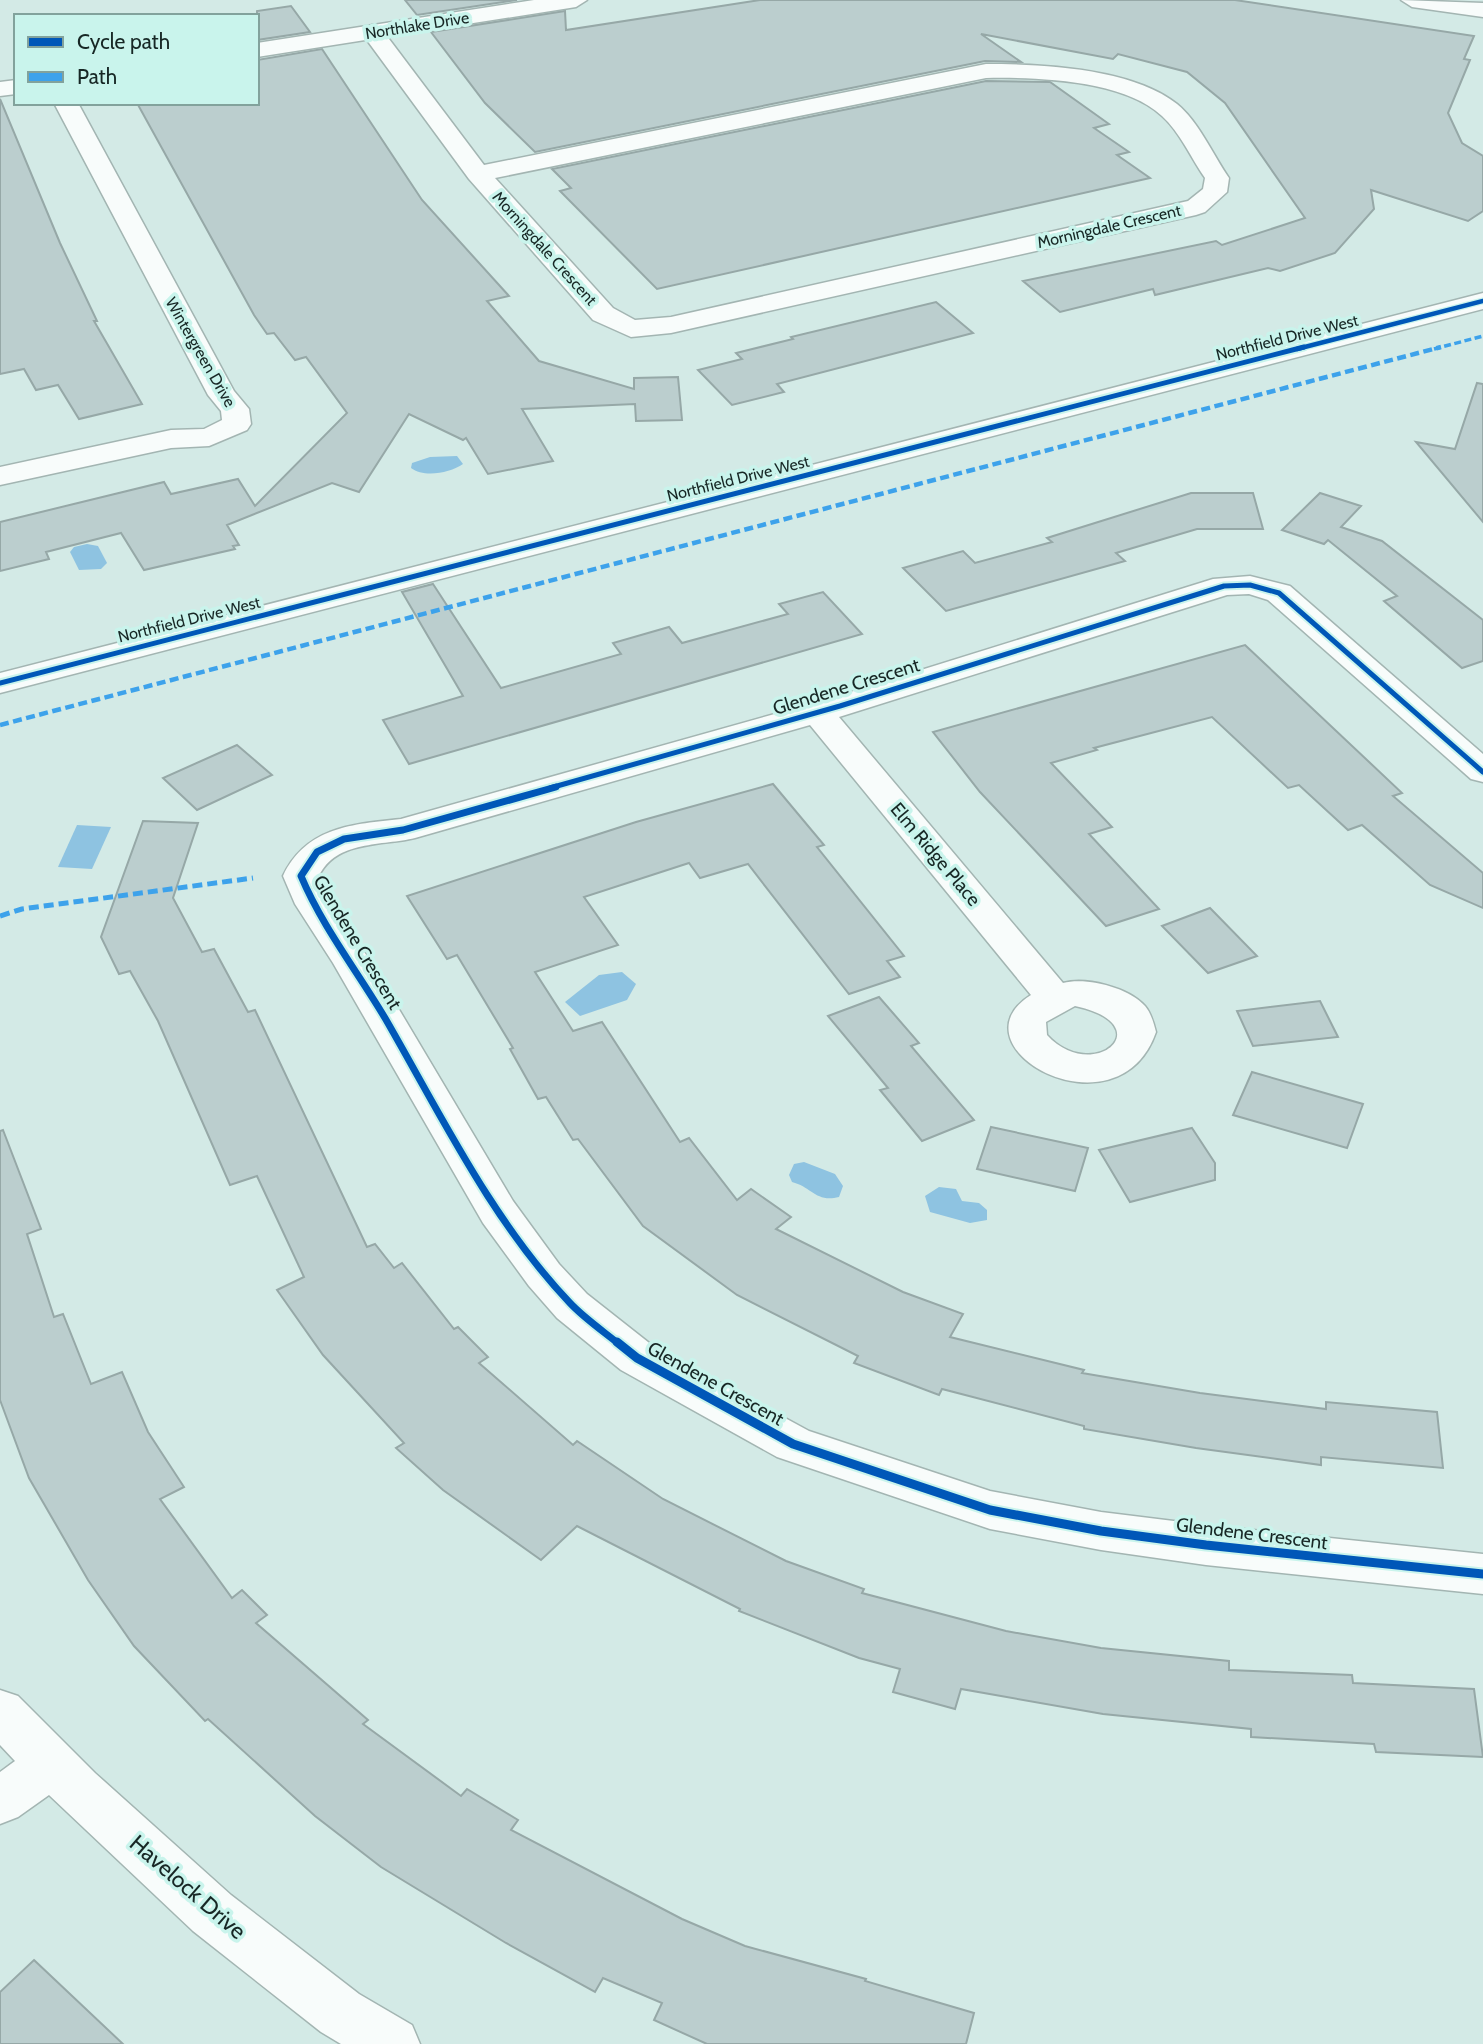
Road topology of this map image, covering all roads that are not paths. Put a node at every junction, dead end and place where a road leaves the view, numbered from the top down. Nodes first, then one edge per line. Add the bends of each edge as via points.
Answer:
1 (576, 0) edge
2 (1412, 0) edge
3 (1483, 10) edge
4 (372, 32) junction
5 (259, 50) edge
6 (67, 105) edge
7 (478, 174) junction
8 (1483, 301) edge
9 (0, 476) edge
10 (0, 682) edge
11 (817, 712) junction
12 (1483, 772) edge
13 (1054, 997) dead end
14 (1483, 1574) edge
15 (0, 1712) edge
16 (53, 1763) junction
17 (0, 1801) edge
18 (392, 2044) edge

1 - 4 street, Northlake Drive
2 - 3 street
4 - 5 street, Northlake Drive
4 - 7 street, Morningdale Crescent
6 - 9 street, Wintergreen Drive via 222,395 235,409 237,424 209,437 171,439
7 - 7 street, Morningdale Crescent via 603,314 631,329 671,325 1196,207 1215,192 1217,178 1169,109 1141,94 1101,83 1018,69 986,71
8 - 10 street, Northfield Drive West
11 - 12 street, Glendene Crescent via 1224,586 1250,585 1279,593
11 - 13 street, Elm Ridge Place
11 - 14 street, Glendene Crescent via 404,830 340,840 304,865 301,876 313,904 498,1212 544,1275 572,1306 637,1358 793,1444 926,1490 990,1510 1101,1531
15 - 16 street, Havelock Drive
16 - 17 street
16 - 18 street, Havelock Drive via 212,1913 340,2013

